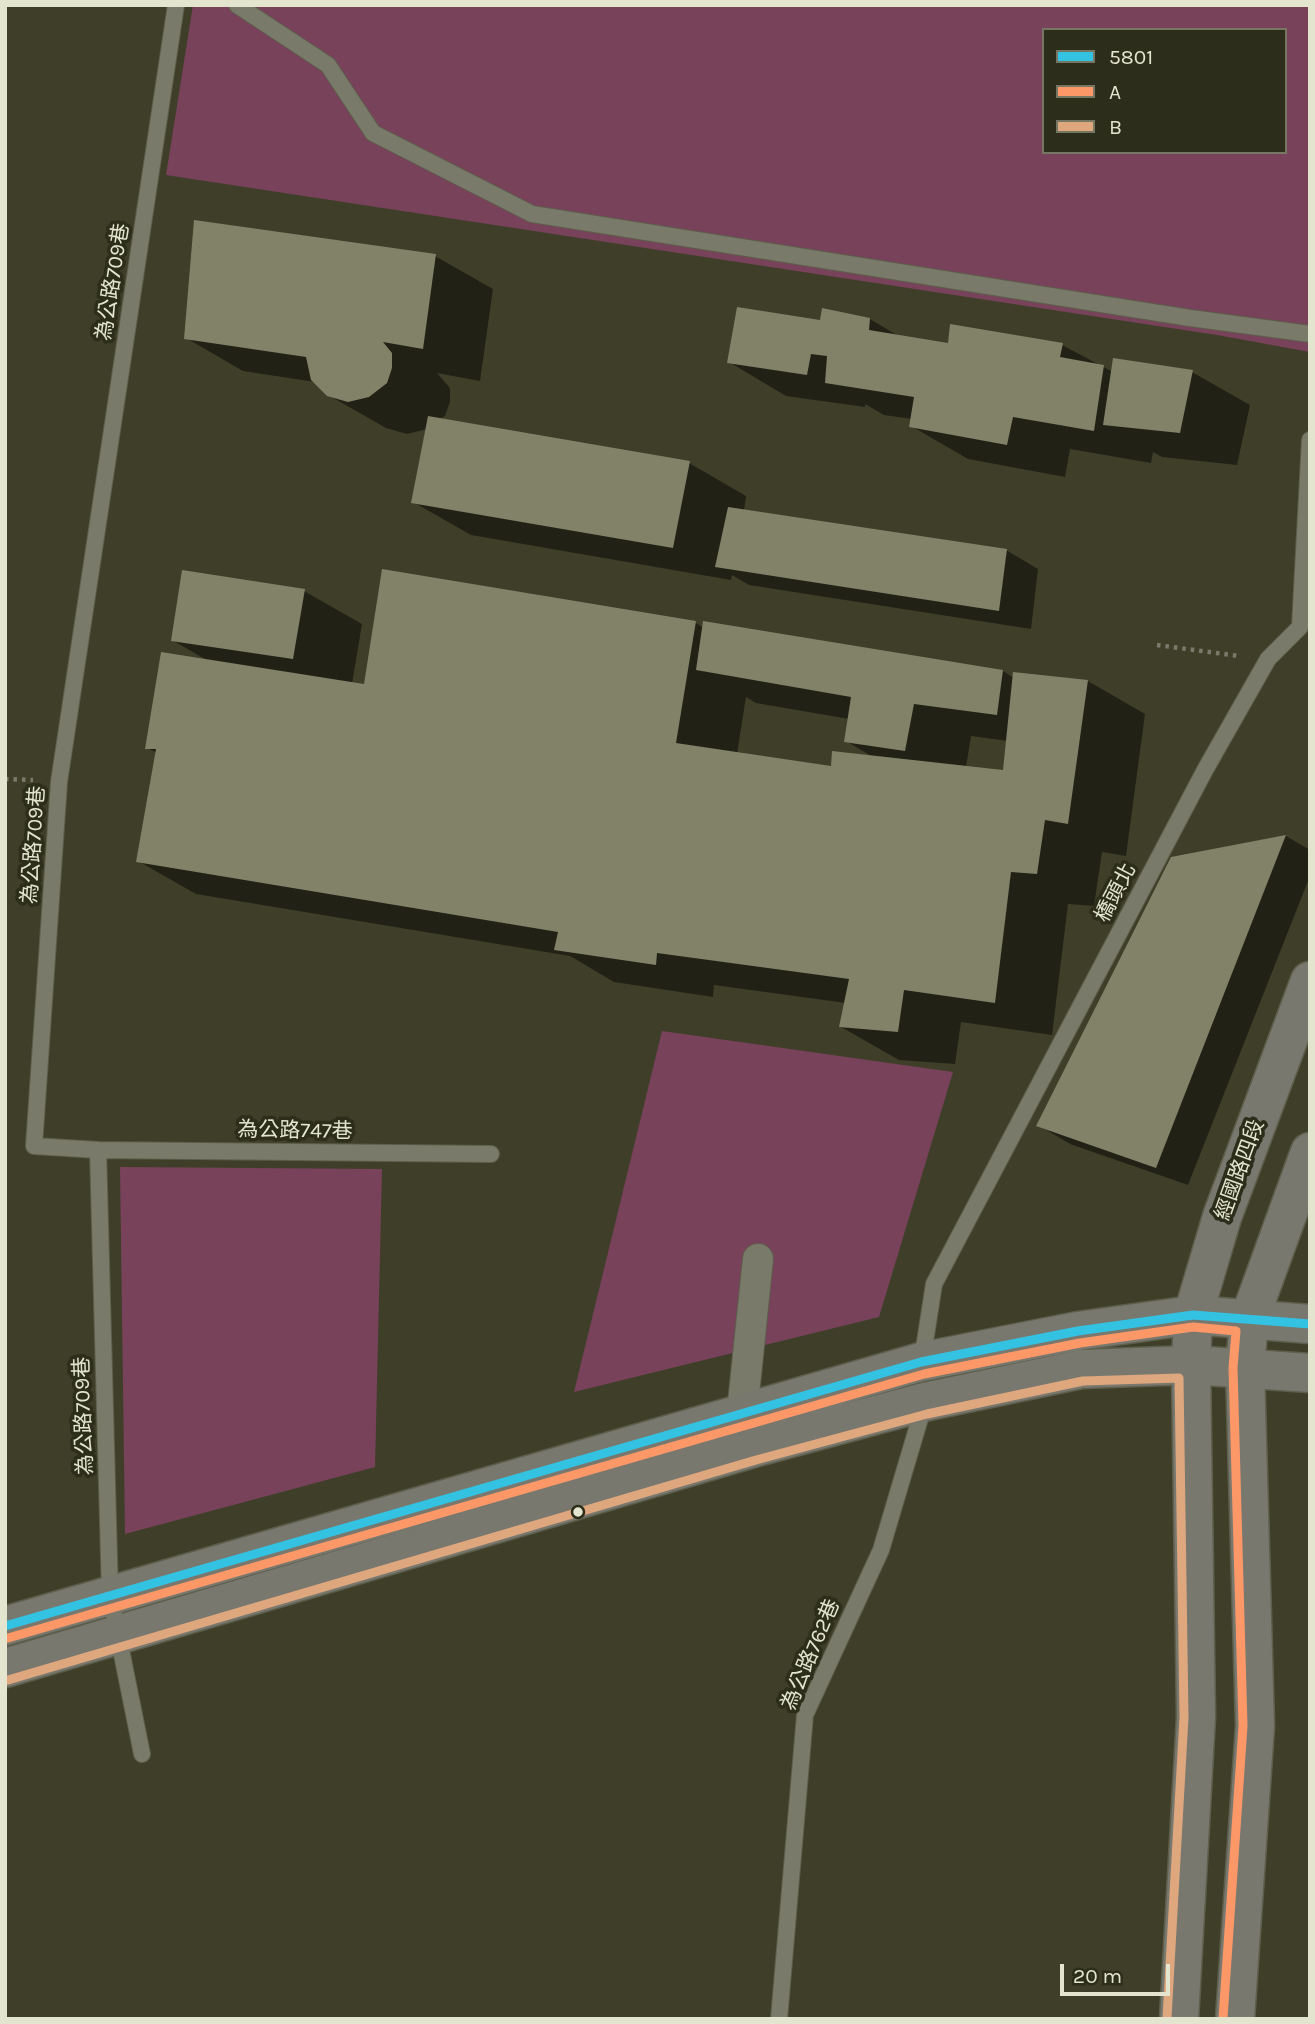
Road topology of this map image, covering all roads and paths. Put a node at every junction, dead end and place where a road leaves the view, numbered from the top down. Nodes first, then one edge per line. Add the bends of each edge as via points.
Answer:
1 (176, 5) edge
2 (237, 5) edge
3 (1310, 334) edge
4 (1310, 440) edge
5 (1157, 645) dead end
6 (1268, 659) junction
7 (1310, 981) edge
8 (98, 1150) junction
9 (1310, 1152) edge
10 (491, 1154) dead end
11 (758, 1259) dead end
12 (1194, 1315) junction
13 (1249, 1320) junction
14 (1310, 1324) edge
15 (922, 1362) junction
16 (1191, 1365) junction
17 (1245, 1368) junction
18 (1310, 1373) edge
19 (924, 1402) junction
20 (748, 1431) junction
21 (110, 1595) junction
22 (5, 1626) edge
23 (119, 1634) junction
24 (5, 1668) edge
25 (142, 1754) dead end
26 (779, 2019) edge
27 (1179, 2019) edge
28 (1235, 2019) edge

1 - 8 lane, 為公路709巷 via 58,795 34,1146
2 - 3 lane via 328,65 373,133 531,214
4 - 6 lane, 橋頭北 via 1300,627
5 - 6 path
6 - 15 lane, 橋頭北 via 1205,769 934,1284
7 - 12 main road, 經國路四段 via 1222,1217
8 - 10 lane, 為公路747巷
8 - 21 lane, 為公路709巷
9 - 13 main road
11 - 20 street
12 - 13 main road
12 - 15 main road via 1078,1331
12 - 16 main road, 經國路四段
13 - 14 main road
13 - 17 main road
15 - 19 lane, 橋頭北
15 - 20 main road
16 - 17 main road
16 - 19 main road via 1082,1369
16 - 27 main road, 經國路四段 via 1196,1717
17 - 18 main road
17 - 28 main road via 1255,1726
19 - 20 main road
19 - 26 lane, 為公路762巷 via 881,1550 805,1715
20 - 21 main road
20 - 23 main road
21 - 22 main road
21 - 23 lane, 為公路709巷
23 - 24 main road
23 - 25 lane, 為公路709巷

